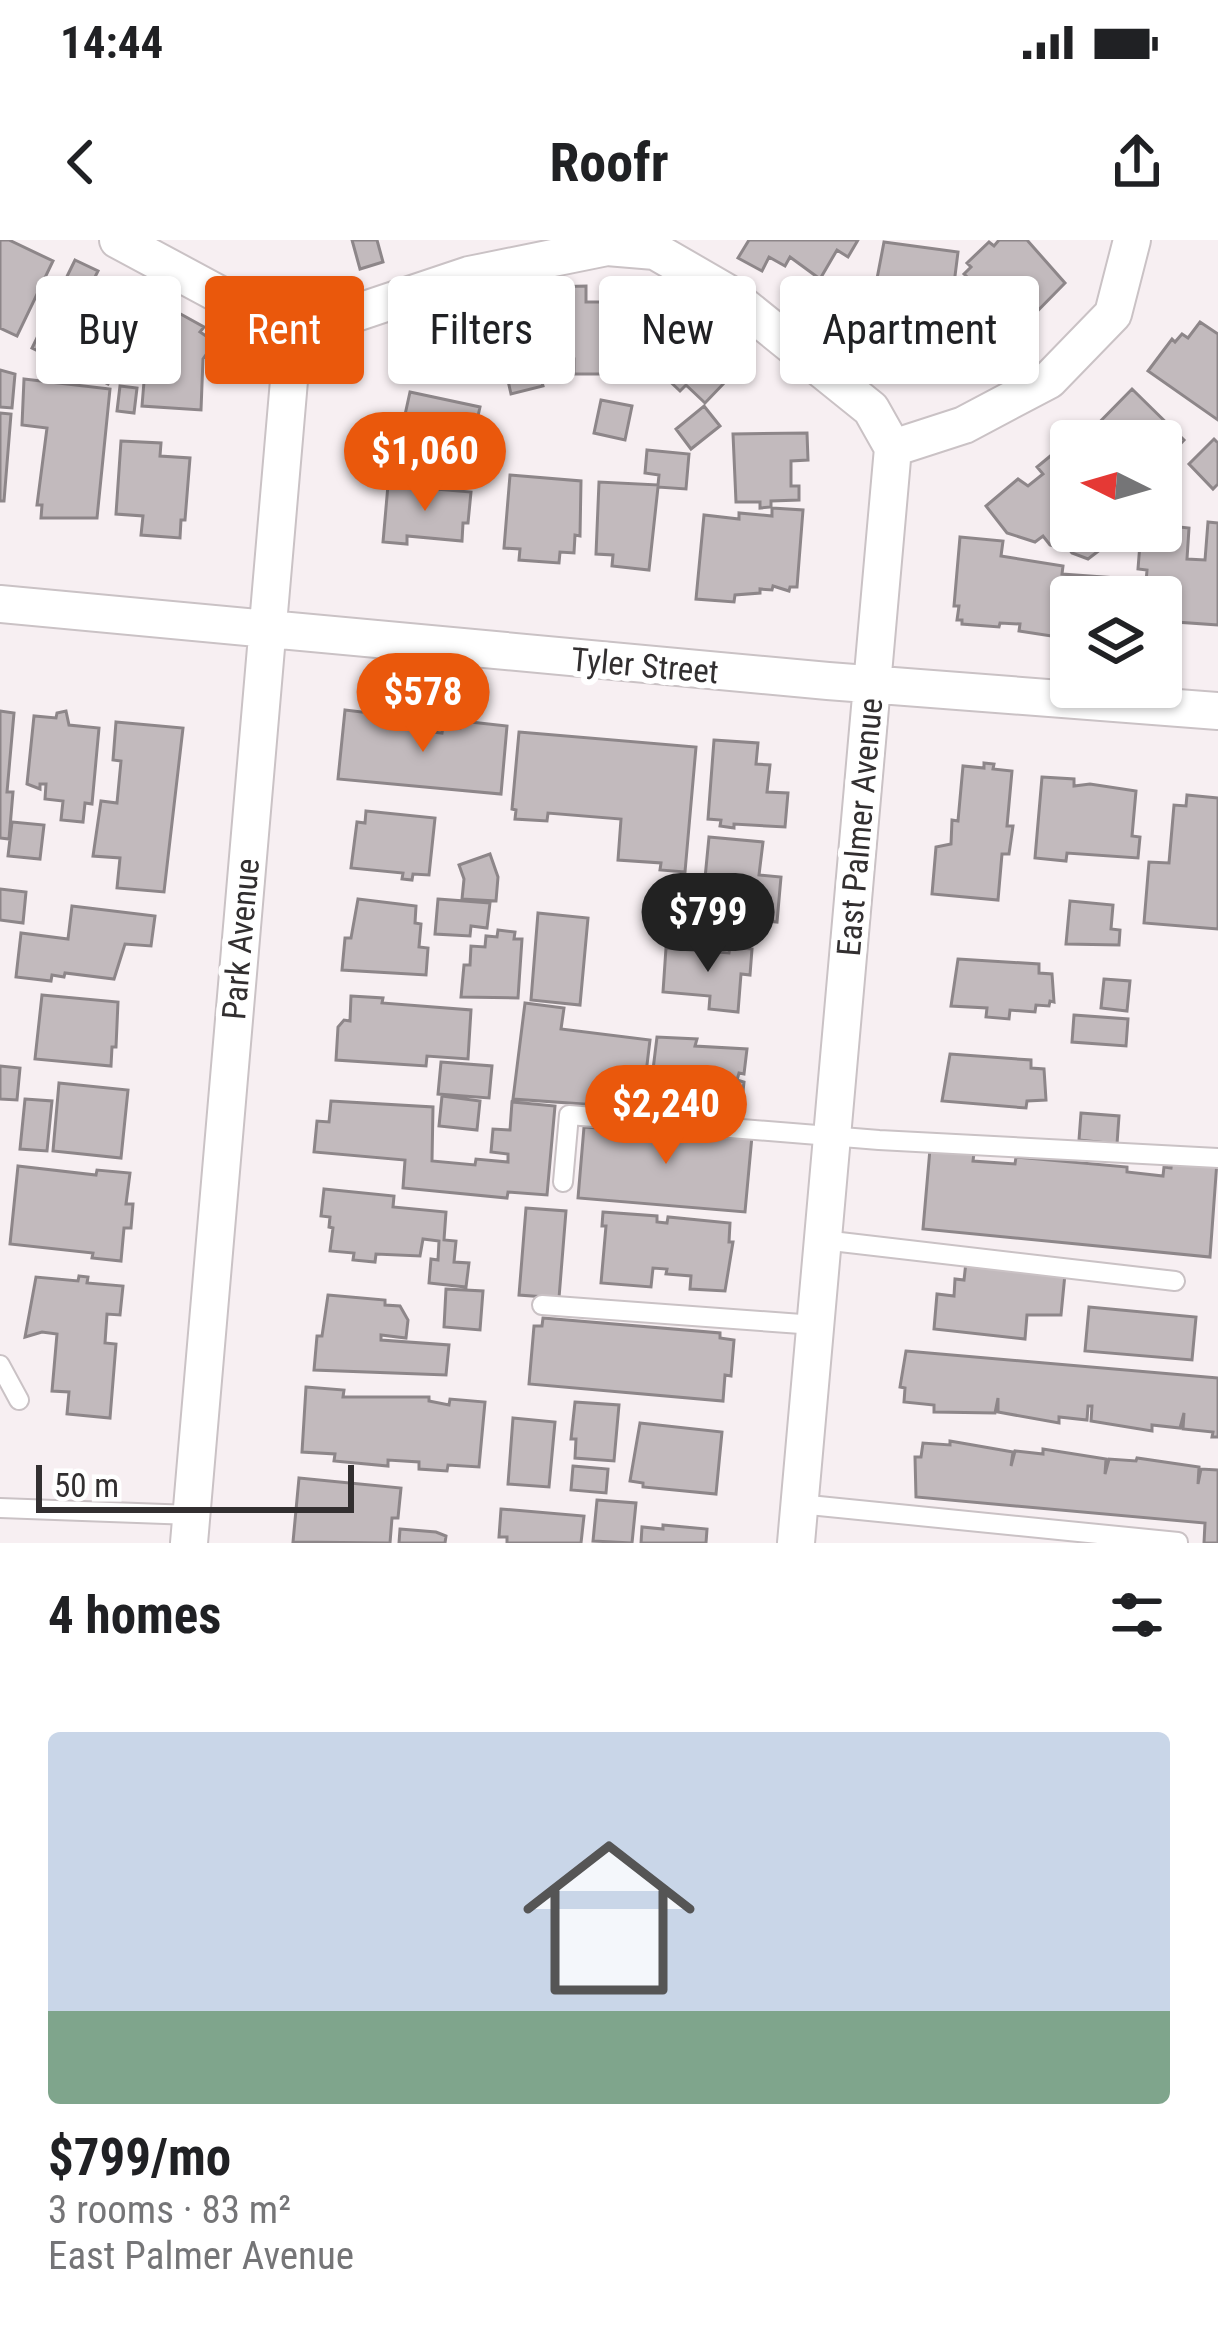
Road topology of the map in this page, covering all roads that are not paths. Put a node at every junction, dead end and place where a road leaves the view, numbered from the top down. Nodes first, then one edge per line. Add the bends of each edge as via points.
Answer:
1 (118, 240) edge
2 (1132, 240) edge
3 (205, 287) edge
4 (364, 310) edge
5 (288, 384) edge
6 (893, 448) junction
7 (0, 604) edge
8 (265, 631) junction
9 (872, 685) junction
10 (1218, 711) edge
11 (832, 1137) junction
12 (1218, 1158) edge
13 (563, 1182) dead end
14 (823, 1240) junction
15 (1175, 1281) dead end
16 (542, 1305) dead end
17 (815, 1325) junction
18 (0, 1365) edge
19 (19, 1400) dead end
20 (799, 1504) junction
21 (0, 1508) edge
22 (190, 1529) edge
23 (1178, 1542) edge
24 (796, 1543) edge

1 - 3 street
2 - 6 street via 1113,314 1049,380 964,425
4 - 6 street via 469,275 608,247 655,251 726,292 871,409
5 - 8 street, Park Avenue
6 - 9 street, East Palmer Avenue
7 - 8 street, Tyler Street
8 - 9 street, Tyler Street
8 - 22 street, Park Avenue
9 - 10 street, Tyler Street
9 - 11 street, East Palmer Avenue
11 - 12 lane
11 - 13 lane via 568,1115
11 - 14 street, East Palmer Avenue
14 - 15 lane
14 - 17 street, East Palmer Avenue
16 - 17 lane
17 - 20 street, East Palmer Avenue
18 - 19 lane
20 - 23 lane
20 - 24 street, East Palmer Avenue
21 - 22 lane

